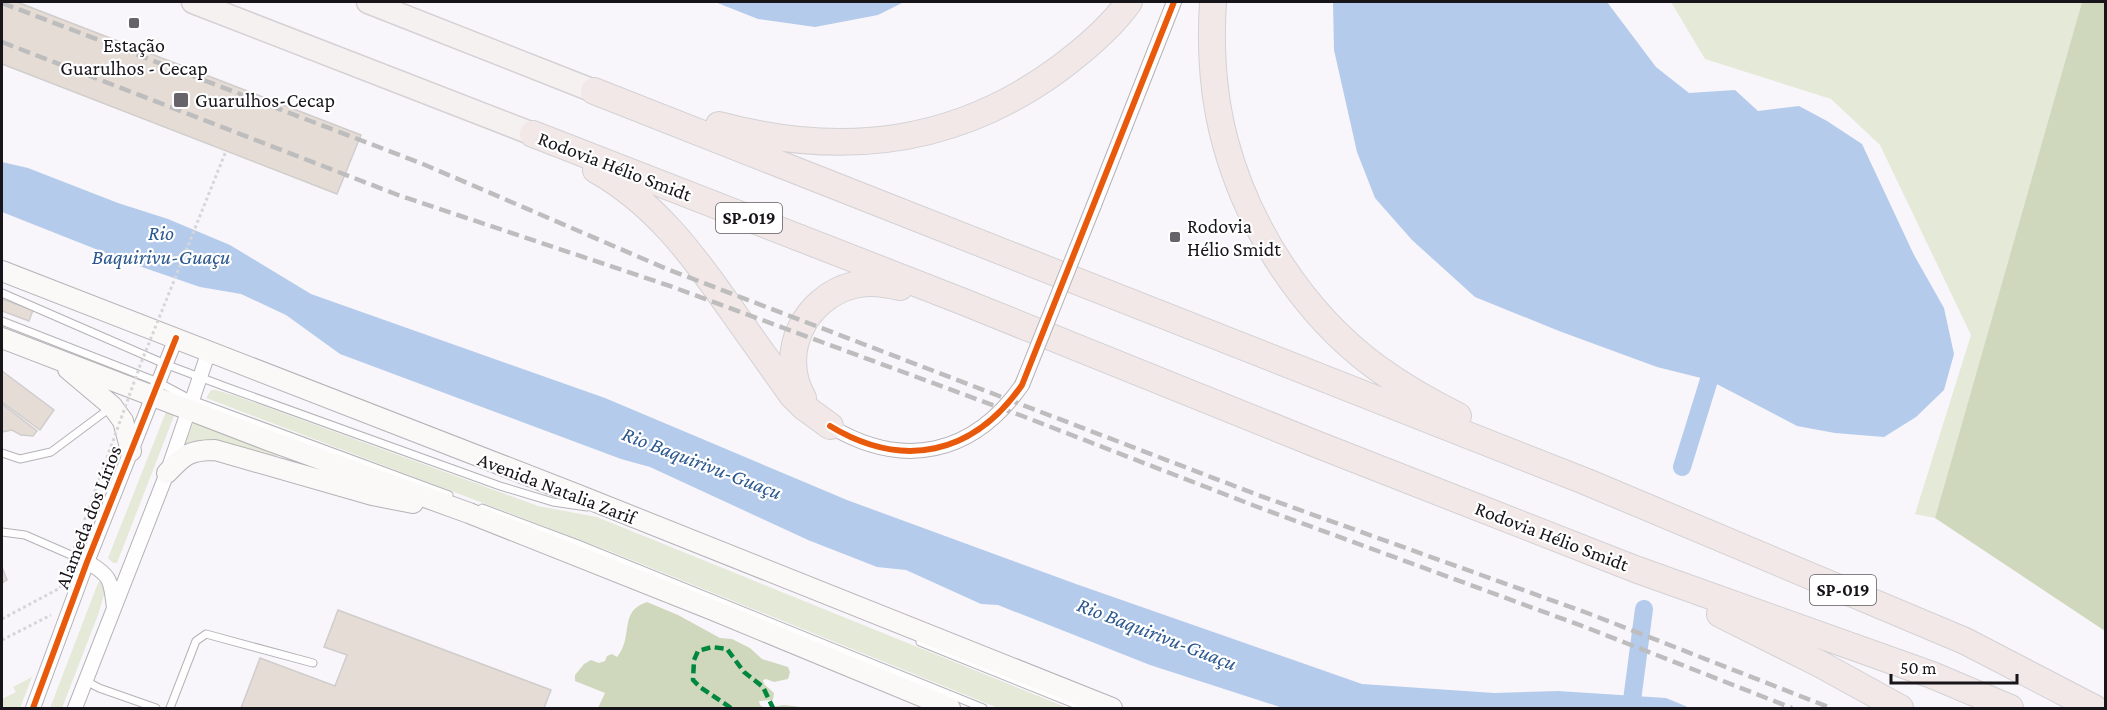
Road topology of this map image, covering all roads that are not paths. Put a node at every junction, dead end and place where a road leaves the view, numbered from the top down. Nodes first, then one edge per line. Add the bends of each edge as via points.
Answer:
1 (193, 2) edge
2 (368, 2) edge
3 (1129, 2) edge
4 (1173, 2) edge
5 (1213, 2) edge
6 (594, 91) junction
7 (533, 134) junction
8 (2, 271) edge
9 (2, 293) edge
10 (964, 302) junction
11 (2, 321) edge
12 (23, 329) junction
13 (2, 338) edge
14 (176, 338) junction
15 (209, 351) junction
16 (54, 358) junction
17 (165, 364) junction
18 (200, 377) junction
19 (155, 389) junction
20 (190, 404) junction
21 (112, 406) junction
22 (830, 426) junction
23 (131, 451) junction
24 (2, 453) edge
25 (166, 473) junction
26 (1587, 482) junction
27 (465, 505) junction
28 (2, 532) edge
29 (87, 562) junction
30 (1635, 569) junction
31 (766, 579) dead end
32 (114, 610) junction
33 (909, 637) dead end
34 (313, 663) dead end
35 (86, 681) junction
36 (33, 708) edge
37 (75, 708) edge
38 (156, 708) edge
39 (170, 708) edge
40 (950, 708) edge
41 (983, 708) edge
42 (1084, 708) edge
43 (1112, 708) edge
44 (1900, 708) edge
45 (2010, 708) edge
46 (2094, 708) edge

1 - 7 main road, Rodovia Hélio Smidt / SP-019
2 - 6 main road, SP-019
3 - 6 highway via 1083,51 1032,88 977,117 917,135 855,143 804,142 754,134
4 - 22 street, bridge via 1022,385 1009,403 976,432 956,442 913,451 870,446
5 - 26 highway via 1213,72 1225,141 1248,206 1281,267 1324,321 1376,367 1434,404
6 - 26 highway, SP-019
7 - 10 highway, Rodovia Hélio Smidt / SP-019
7 - 22 highway via 601,172 663,220 792,395
8 - 14 main road, Avenida Natalia Zarif
9 - 17 lane
10 - 22 highway via 868,283 841,289 818,304 797,335 793,370 806,403
10 - 30 highway, Rodovia Hélio Smidt / SP-019
11 - 12 lane
12 - 16 lane
12 - 19 lane
13 - 16 main road
14 - 15 main road, Avenida Natalia Zarif
14 - 17 street, Alameda dos Lírios
15 - 18 street
15 - 43 main road, Avenida Natalia Zarif
16 - 19 main road
16 - 21 main road
17 - 18 lane
17 - 19 street, Alameda dos Lírios
18 - 20 street
18 - 31 lane via 500,486 553,502 591,508
19 - 20 main road
19 - 23 street, Alameda dos Lírios
20 - 25 street
20 - 27 main road
21 - 23 main road via 123,422
21 - 24 lane via 51,452 20,459
23 - 29 street, Alameda dos Lírios
25 - 27 main road via 195,450 215,450 372,495
25 - 32 street
26 - 46 highway, SP-019 via 1965,641
27 - 40 main road
27 - 41 lane via 578,544
28 - 29 lane via 25,535
29 - 32 street via 108,575
29 - 36 street, Alameda dos Lírios
30 - 44 highway
30 - 45 highway, Rodovia Hélio Smidt / SP-019 via 1932,675
32 - 35 street
33 - 42 lane
34 - 39 lane via 206,634 196,641
35 - 37 street
35 - 38 lane

